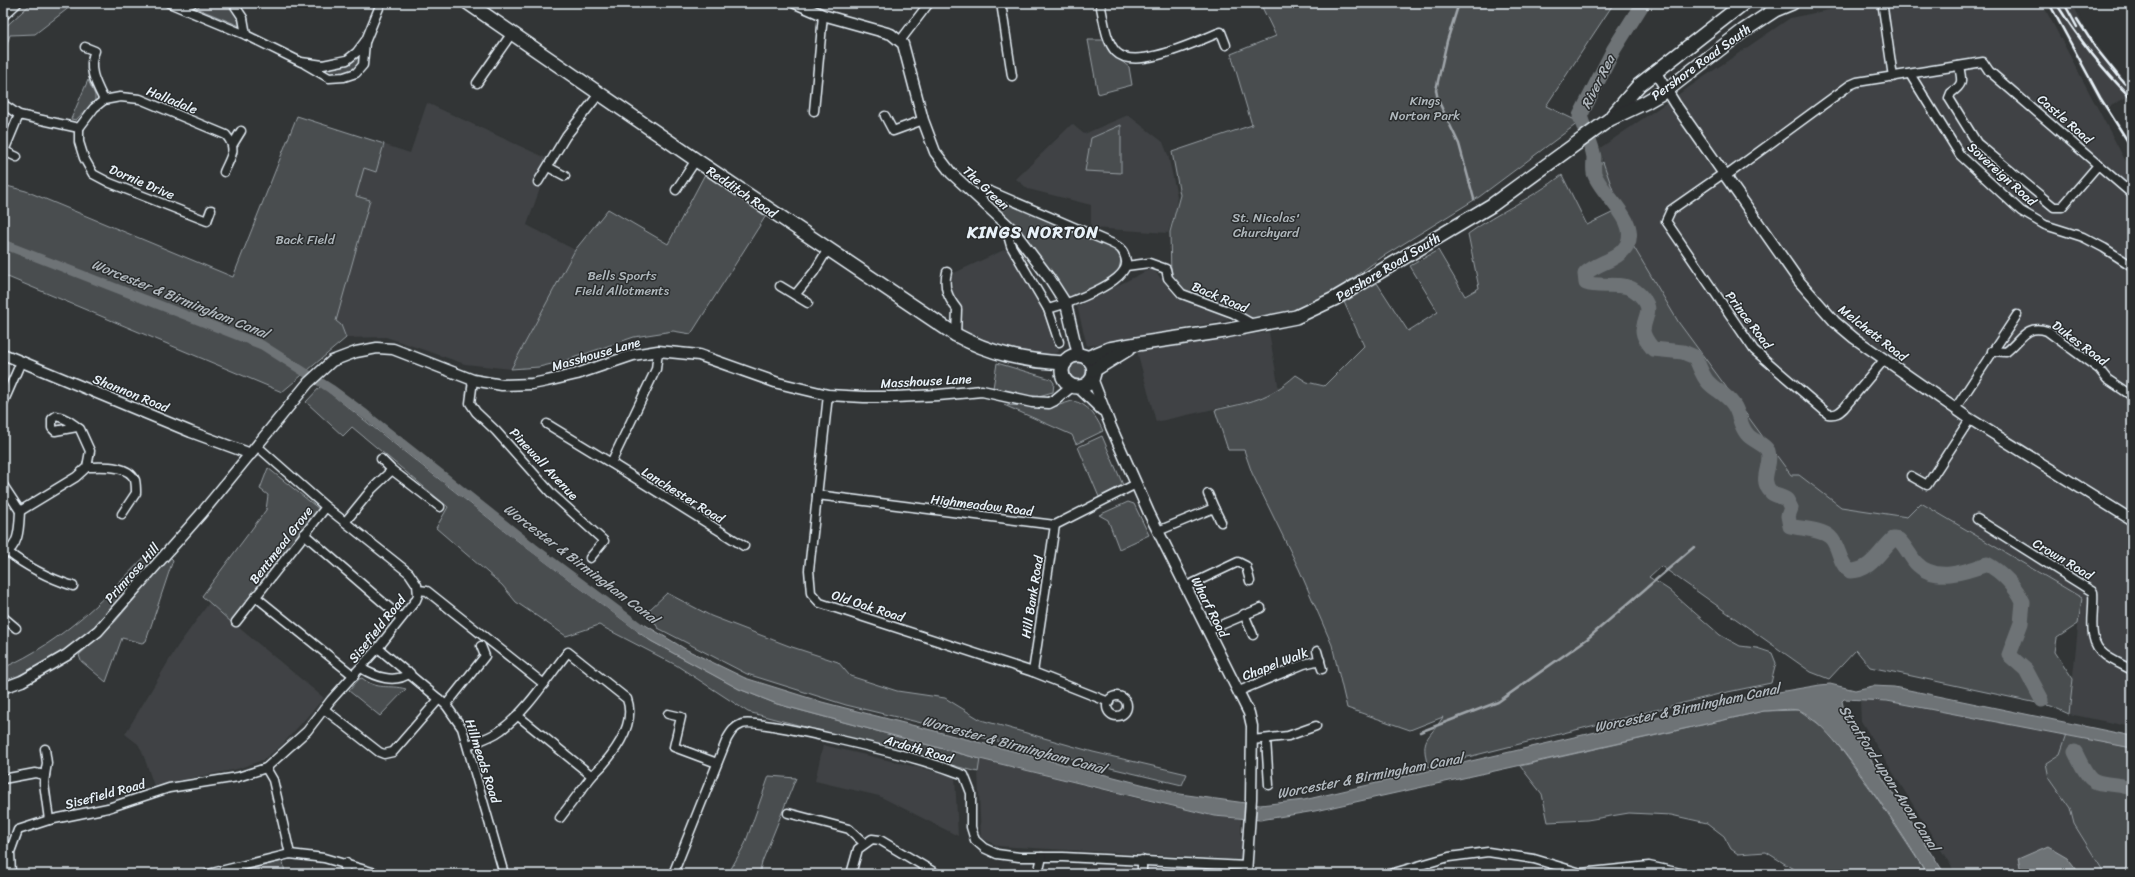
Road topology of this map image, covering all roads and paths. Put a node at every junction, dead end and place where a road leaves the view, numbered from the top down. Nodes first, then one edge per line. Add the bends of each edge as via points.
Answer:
1 (16, 3) edge
2 (170, 3) edge
3 (192, 3) edge
4 (233, 3) edge
5 (381, 3) edge
6 (468, 3) edge
7 (795, 3) edge
8 (929, 3) edge
9 (1001, 3) edge
10 (1100, 3) edge
11 (1744, 3) edge
12 (1792, 3) edge
13 (809, 5) edge
14 (178, 6) junction
15 (1883, 8) dead end
16 (3, 15) edge
17 (823, 15) junction
18 (512, 33) junction
19 (246, 35) junction
20 (366, 40) junction
21 (900, 41) junction
22 (1226, 45) dead end
23 (85, 47) dead end
24 (300, 62) junction
25 (1959, 66) junction
26 (1656, 73) junction
27 (1910, 74) junction
28 (1012, 76) dead end
29 (1893, 77) junction
30 (478, 82) dead end
31 (1667, 90) junction
32 (599, 94) junction
33 (104, 100) junction
34 (3, 104) edge
35 (814, 111) dead end
36 (19, 115) junction
37 (885, 116) dead end
38 (1610, 119) junction
39 (923, 120) junction
40 (79, 128) junction
41 (242, 131) dead end
42 (233, 144) junction
43 (3, 152) edge
44 (17, 157) dead end
45 (696, 160) junction
46 (2099, 164) junction
47 (548, 166) junction
48 (224, 172) dead end
49 (1725, 175) junction
50 (566, 176) dead end
51 (538, 182) dead end
52 (676, 190) dead end
53 (2132, 194) edge
54 (976, 195) junction
55 (211, 210) dead end
56 (1013, 230) junction
57 (828, 249) junction
58 (1126, 266) junction
59 (2132, 266) edge
60 (947, 272) dead end
61 (780, 286) dead end
62 (795, 295) junction
63 (808, 303) dead end
64 (1066, 304) junction
65 (1048, 309) junction
66 (2017, 315) dead end
67 (1255, 326) junction
68 (956, 335) junction
69 (1059, 342) dead end
70 (1136, 344) junction
71 (658, 351) junction
72 (1992, 351) junction
73 (3, 354) edge
74 (1083, 357) junction
75 (1884, 360) junction
76 (1027, 361) junction
77 (21, 362) junction
78 (1065, 363) junction
79 (1093, 374) junction
80 (473, 380) junction
81 (1071, 384) junction
82 (828, 395) junction
83 (2132, 396) edge
84 (3, 403) edge
85 (1955, 409) junction
86 (1105, 413) junction
87 (1970, 419) junction
88 (547, 424) dead end
89 (77, 427) dead end
90 (257, 446) junction
91 (250, 454) junction
92 (381, 459) dead end
93 (611, 463) junction
94 (87, 467) junction
95 (392, 470) junction
96 (1911, 476) dead end
97 (1136, 484) junction
98 (3, 485) edge
99 (1208, 494) dead end
100 (817, 495) junction
101 (326, 507) junction
102 (440, 507) dead end
103 (1214, 508) junction
104 (20, 510) junction
105 (122, 514) dead end
106 (1977, 519) dead end
107 (2132, 520) edge
108 (346, 521) junction
109 (1221, 522) dead end
110 (1055, 525) junction
111 (1158, 531) junction
112 (304, 534) junction
113 (744, 546) dead end
114 (5, 553) edge
115 (590, 558) dead end
116 (1250, 581) dead end
117 (73, 586) dead end
118 (1185, 587) junction
119 (418, 590) junction
120 (256, 598) junction
121 (1261, 608) dead end
122 (1244, 614) junction
123 (3, 617) edge
124 (401, 618) junction
125 (236, 622) dead end
126 (16, 628) dead end
127 (1207, 631) junction
128 (1253, 635) dead end
129 (481, 646) dead end
130 (378, 648) junction
131 (1317, 651) dead end
132 (1320, 660) junction
133 (361, 668) junction
134 (1322, 669) dead end
135 (2132, 670) edge
136 (1033, 672) junction
137 (410, 673) junction
138 (354, 676) junction
139 (544, 684) junction
140 (3, 688) edge
141 (1239, 691) junction
142 (439, 699) junction
143 (1109, 702) dead end
144 (446, 705) junction
145 (324, 709) junction
146 (668, 714) dead end
147 (517, 715) junction
148 (1316, 726) dead end
149 (1266, 739) junction
150 (1252, 740) junction
151 (468, 745) junction
152 (45, 749) dead end
153 (717, 763) junction
154 (266, 768) junction
155 (45, 776) junction
156 (592, 776) junction
157 (3, 780) edge
158 (1269, 785) dead end
159 (788, 813) dead end
160 (560, 818) dead end
161 (49, 820) junction
162 (864, 843) junction
163 (290, 854) junction
164 (1042, 857) junction
165 (1142, 860) junction
166 (346, 863) junction
167 (1246, 870) edge
168 (1581, 873) edge
169 (11, 874) edge
170 (208, 874) edge
171 (344, 874) edge
172 (379, 874) edge
173 (504, 874) edge
174 (673, 874) edge
175 (851, 874) edge
176 (937, 874) edge
177 (1038, 874) edge
178 (1142, 874) edge
179 (1390, 874) edge
180 (1685, 874) edge

1 - 16 street
2 - 14 street
3 - 14 street
4 - 19 street via 243,18
5 - 20 street
6 - 18 highway, Redditch Road
7 - 13 street
8 - 21 street
9 - 28 street
10 - 22 street via 1108,41 1116,53 1125,59 1144,60 1221,32
11 - 26 highway, Pershore Road South
12 - 31 highway, Pershore Road South via 1775,10 1743,31
13 - 17 street
14 - 19 street
15 - 29 street
17 - 21 street via 891,34
17 - 35 street
18 - 30 street
18 - 32 highway, Redditch Road
19 - 24 street
20 - 24 street via 347,60 322,65
20 - 24 street via 363,65 356,73 344,77 329,78
21 - 39 street, The Green via 906,49 908,67
23 - 33 street via 95,51 92,59 93,77
25 - 27 street
25 - 46 street, Castle Road via 1983,62 1989,71
25 - 46 street via 1961,84 1950,93 1950,98 1977,143 2054,207 2062,207
26 - 31 street, Melchett Road
26 - 38 highway, Pershore Road South via 1639,85
27 - 29 street
27 - 59 street, Sovereign Road via 1960,155 2021,211 2045,226 2083,237
29 - 49 street via 1857,82 1847,87
31 - 38 highway, Pershore Road South
31 - 49 street, Melchett Road
32 - 45 highway, Redditch Road
32 - 47 street via 566,136
33 - 40 street via 94,108
33 - 42 street, Halladale via 120,97 140,99 226,135
34 - 36 street
36 - 40 street
36 - 43 street
37 - 39 street via 893,131
38 - 67 highway, Pershore Road South via 1492,205 1334,299 1296,317
39 - 54 street, The Green via 931,144 940,159 951,173
40 - 55 street, Dornie Drive via 84,158 93,174 207,221
41 - 42 street
42 - 48 street
43 - 44 street
45 - 52 street
45 - 57 highway, Redditch Road
46 - 53 street, Castle Road
47 - 50 street
47 - 51 street
49 - 75 street, Melchett Road via 1817,304 1854,338
49 - 75 street, Prince Road via 1671,210 1666,221 1759,356 1832,415 1838,414 1844,408
54 - 56 street, The Green
54 - 58 street via 990,191 1120,247 1125,254
56 - 64 street, The Green
56 - 65 street via 1009,239 1011,246
57 - 62 street via 814,272
57 - 68 highway, Redditch Road
58 - 64 street via 1122,274
58 - 67 street, Back Road via 1149,263 1166,269 1168,278 1182,294 1233,313
60 - 68 street via 945,287 948,298 957,309
61 - 62 street
62 - 63 street
64 - 65 street
64 - 74 street, The Green
65 - 69 street
66 - 72 street
67 - 70 highway, Pershore Road South
68 - 76 highway, Redditch Road via 1002,355
70 - 74 highway, Pershore Road South
70 - 79 highway, Pershore Road South
71 - 80 street, Masshouse Lane via 633,355 577,374 532,384 502,385
71 - 82 street, Masshouse Lane via 699,356 778,383
71 - 93 street via 656,369
72 - 83 street, Dukes Road via 2006,352 2028,330 2038,328 2048,331 2099,369 2107,380
72 - 85 street
73 - 77 street, Shannon Road
74 - 78 highway via 1068,359
74 - 79 highway
75 - 85 street, Melchett Road
76 - 78 highway, Redditch Road
76 - 81 highway, Redditch Road
77 - 84 street
77 - 91 street, Shannon Road
78 - 81 highway via 1063,368
79 - 81 highway via 1086,385
79 - 86 street, Wharf Road
80 - 90 street, Masshouse Lane via 404,352 386,348 356,352 332,361 308,383
80 - 115 street, Pinewall Avenue via 470,402 476,412 552,494 604,541
81 - 82 street, Masshouse Lane via 1049,403 1032,402 982,391 938,396
81 - 86 street, Wharf Road
82 - 100 street, Old Oak Road
85 - 87 street, Melchett Road
86 - 97 street, Wharf Road
87 - 96 street via 1927,485
87 - 107 street, Melchett Road
88 - 93 street, Lanchester Road
89 - 94 street via 90,451
90 - 91 street, Primrose Hill
90 - 101 street, Sisefield Road
91 - 140 street, Primrose Hill via 98,631 68,655 22,681
92 - 95 street
93 - 113 street, Lanchester Road
94 - 104 street via 76,477
94 - 105 street via 111,467 126,471 134,480 136,493
95 - 102 street
95 - 108 street via 372,489
97 - 110 street
97 - 111 street, Wharf Road
98 - 104 street
99 - 103 street
100 - 110 street, Highmeadow Road
100 - 136 street, Old Oak Road via 809,578 811,594 820,603
101 - 108 street, Sisefield Road
101 - 112 street, Bentmead Grove
103 - 109 street
103 - 111 street
104 - 114 street via 19,534
106 - 135 street, Crown Road via 2094,592 2094,645 2104,655
108 - 119 street, Sisefield Road via 409,573
110 - 136 street, Hill Bank Road
111 - 118 street, Wharf Road
112 - 120 street, Bentmead Grove
112 - 124 street
114 - 117 street via 47,577
116 - 118 street via 1246,566 1238,562
118 - 127 street, Wharf Road
119 - 124 street, Sisefield Road via 416,600
119 - 139 street via 427,591
120 - 125 street, Bentmead Grove
120 - 138 street, Bentmead Grove
121 - 122 street
122 - 127 street
122 - 128 street
123 - 126 street
124 - 130 street, Sisefield Road
127 - 141 street, Wharf Road
129 - 144 street via 485,656
130 - 133 street, Sisefield Road
130 - 137 street, Hillmeads Road
131 - 132 street, Chapel Walk
132 - 134 street, Chapel Walk
132 - 141 street, Chapel Walk
133 - 137 street via 373,676 387,679 405,677
133 - 138 street, Sisefield Road
136 - 143 street, Old Oak Road
137 - 142 street, Hillmeads Road
138 - 145 street, Sisefield Road
139 - 147 street
139 - 156 street via 568,652 627,699 630,706 626,728 617,748
141 - 150 street, Wharf Road via 1250,713
142 - 144 street, Hillmeads Road
142 - 145 street via 394,752 384,754
144 - 151 street, Hillmeads Road via 462,728
145 - 154 street, Sisefield Road via 307,731
146 - 153 street via 681,717 674,748
147 - 151 street via 502,730
147 - 156 street
148 - 149 street via 1288,736
149 - 150 street
149 - 158 street
150 - 167 street, Wharf Road
151 - 173 street, Hillmeads Road
152 - 155 street
153 - 164 street, Ardath Road via 733,729 742,724 753,723 928,762 964,775 971,793 971,827 975,840 984,848 997,854
153 - 174 street, Ardath Road
154 - 161 street, Sisefield Road via 238,777 169,788 108,808
154 - 163 street via 273,780
155 - 157 street via 34,774
155 - 161 street
156 - 160 street
159 - 162 street via 849,829
161 - 169 street, Sisefield Road via 18,830 15,834 10,852
162 - 175 street via 858,849
162 - 176 street via 872,839 880,840
163 - 166 street
163 - 170 street
164 - 165 street, Ardath Road
164 - 177 street
165 - 167 street, Ardath Road
165 - 178 street
166 - 171 street
166 - 172 street
168 - 179 street via 1534,859 1488,852 1449,857
168 - 180 street via 1649,866

